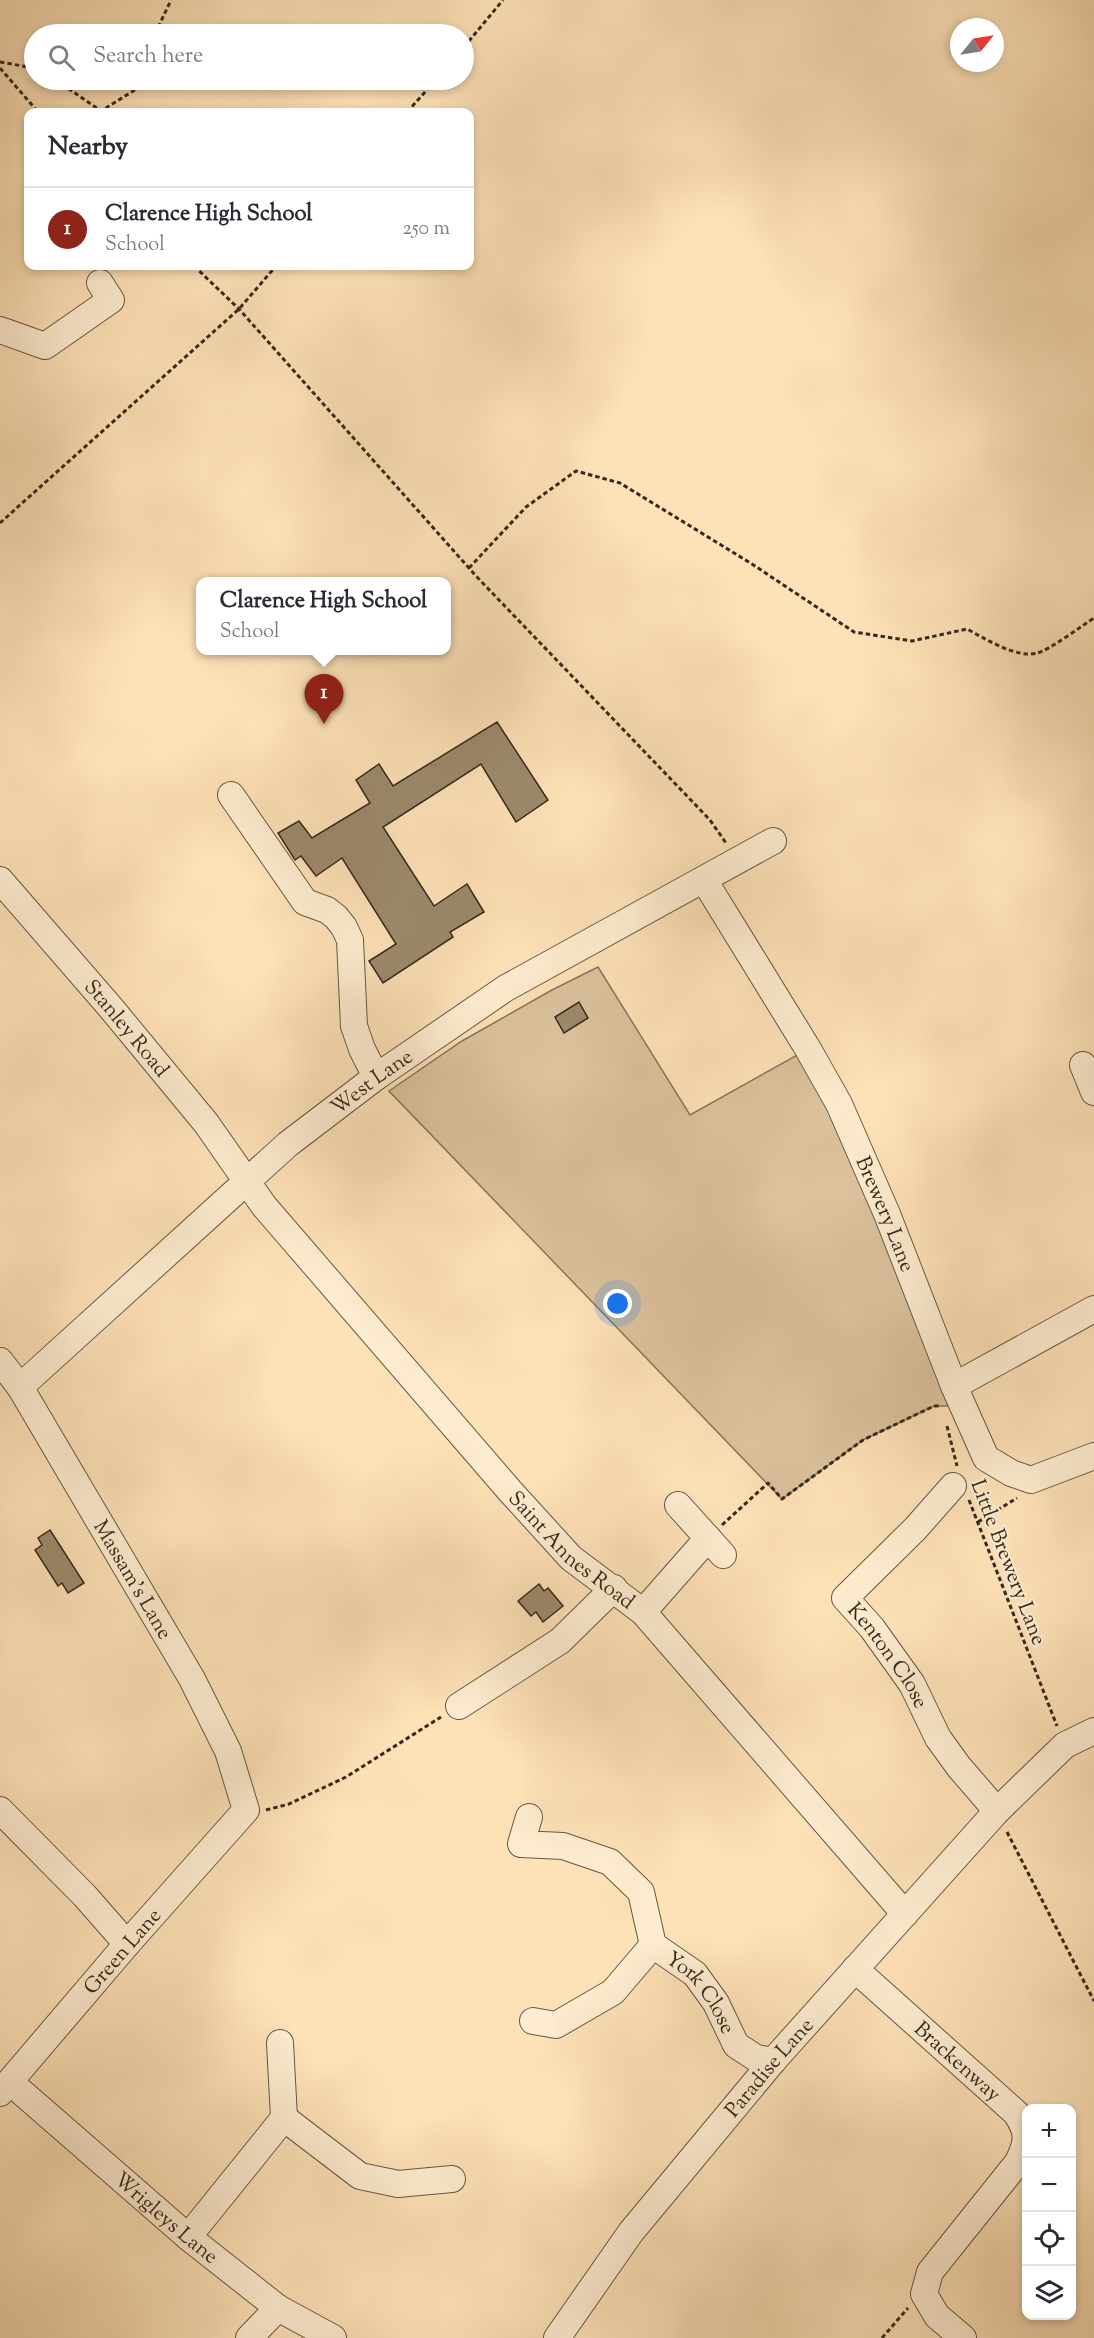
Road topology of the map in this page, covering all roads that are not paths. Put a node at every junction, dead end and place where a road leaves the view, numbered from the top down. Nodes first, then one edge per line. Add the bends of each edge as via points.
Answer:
1 (100, 283) dead end
2 (0, 330) edge
3 (231, 795) dead end
4 (773, 842) dead end
5 (0, 880) edge
6 (704, 880) junction
7 (1083, 1065) dead end
8 (376, 1077) junction
9 (1094, 1092) edge
10 (248, 1180) junction
11 (1094, 1309) edge
12 (0, 1361) edge
13 (20, 1388) junction
14 (950, 1396) junction
15 (1094, 1456) edge
16 (959, 1483) road end
17 (678, 1505) dead end
18 (615, 1588) junction
19 (643, 1612) junction
20 (459, 1706) road end
21 (1094, 1731) edge
22 (0, 1810) edge
23 (246, 1810) joint
24 (997, 1811) junction
25 (529, 1817) dead end
26 (904, 1914) junction
27 (127, 1944) junction
28 (653, 1945) junction
29 (855, 1969) junction
30 (549, 2029) dead end
31 (280, 2043) dead end
32 (773, 2061) junction
33 (5, 2087) edge
34 (284, 2118) junction
35 (452, 2179) dead end
36 (188, 2237) junction
37 (278, 2308) junction
38 (249, 2338) edge
39 (333, 2338) edge
40 (557, 2338) edge
41 (963, 2338) edge

1 - 2 street via 111,300 45,346
3 - 8 street via 305,902 327,910 344,927 350,940 354,1026
4 - 6 street, West Lane
5 - 10 street, Stanley Road via 126,1026
6 - 8 street, West Lane via 506,988
6 - 14 street, Brewery Lane via 838,1104 887,1214
7 - 9 street
8 - 10 street, West Lane
10 - 13 street, West Lane
10 - 18 street, Saint Annes Road via 264,1206 510,1491 571,1557
11 - 14 street
12 - 13 street, Massam's Lane
13 - 23 street, Massam's Lane via 192,1679 228,1751
14 - 15 street, Brewery Lane via 986,1458 1011,1473 1031,1480
16 - 24 street, Kenton Close via 845,1598 912,1684 938,1738
17 - 19 street via 715,1546
18 - 19 street, Saint Annes Road
18 - 20 street via 560,1641
19 - 26 street, Saint Annes Road
21 - 24 street, Paradise Lane via 1065,1745
22 - 27 street
23 - 27 street, Green Lane
24 - 26 street, Paradise Lane
25 - 28 street, York Close via 521,1844 563,1846 610,1862 641,1892
26 - 29 street, Paradise Lane
27 - 33 street, Green Lane
28 - 30 street, York Close via 613,1992
28 - 32 street, York Close via 695,1974 716,2003 736,2045 756,2058
29 - 32 street, Paradise Lane
29 - 41 street, Brackenway via 1016,2113 1026,2128 1026,2146 1018,2162 930,2272 924,2294 937,2316
31 - 34 street
32 - 40 street, Paradise Lane via 631,2232
33 - 36 street, Wrigleys Lane
34 - 35 street via 360,2176 398,2184
34 - 36 street
36 - 37 street, Wrigleys Lane
37 - 38 street
37 - 39 street, Wrigleys Lane

